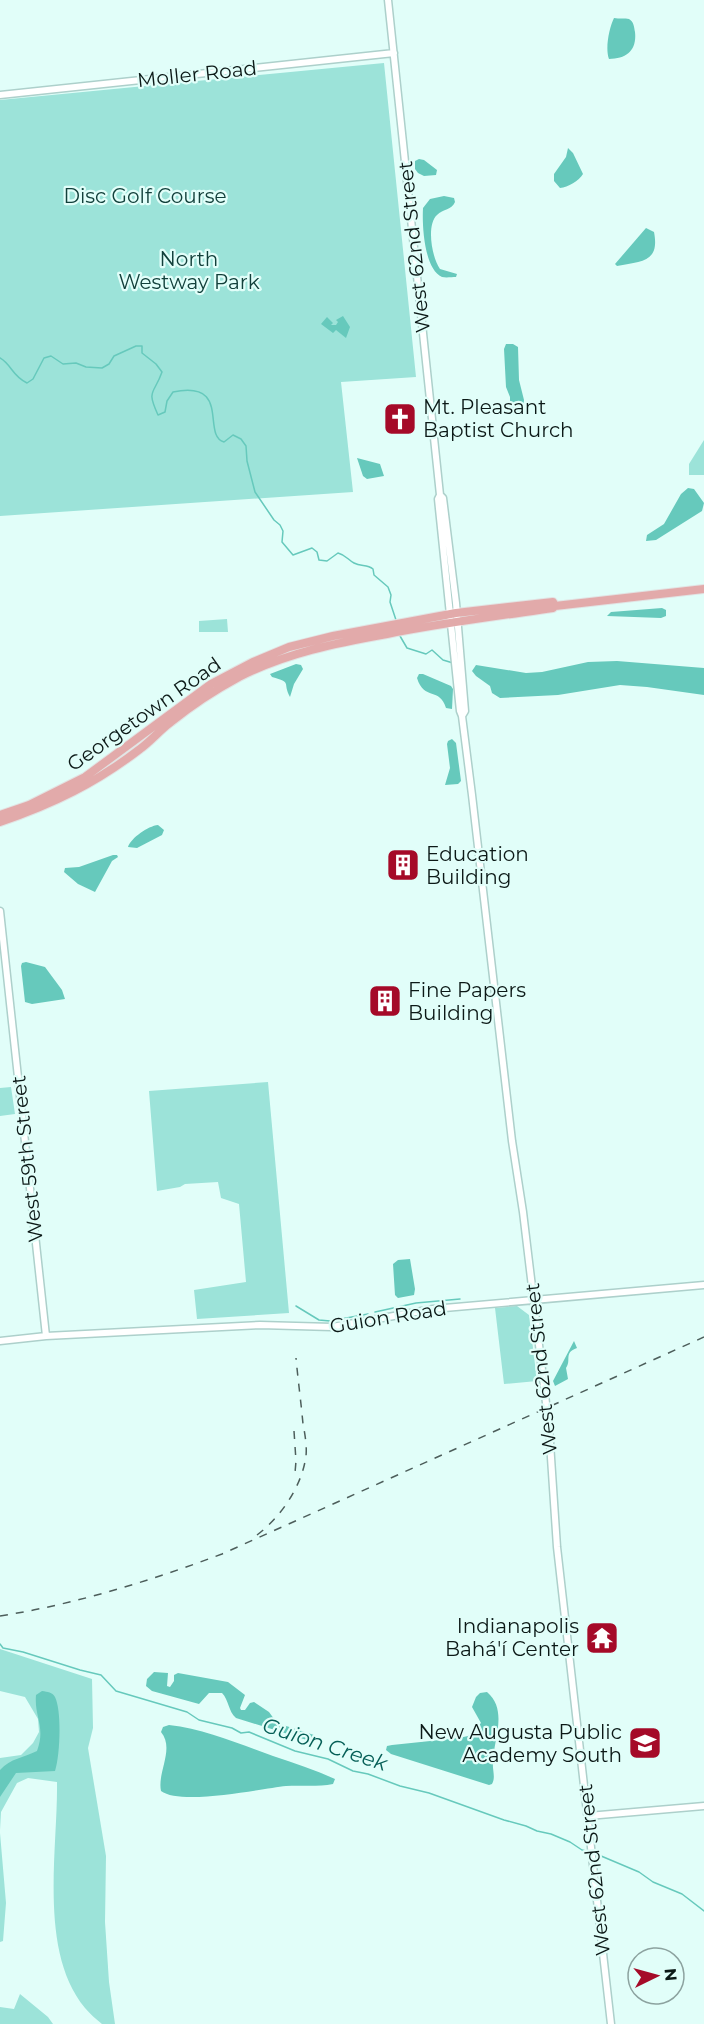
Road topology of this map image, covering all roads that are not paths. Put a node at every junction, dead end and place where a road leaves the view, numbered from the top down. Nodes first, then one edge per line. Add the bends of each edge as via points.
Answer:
1 (388, 0) edge
2 (394, 53) junction
3 (0, 95) edge
4 (704, 590) edge
5 (453, 617) junction
6 (388, 630) junction
7 (457, 656) junction
8 (462, 716) junction
9 (0, 815) edge
10 (0, 822) edge
11 (0, 911) edge
12 (704, 1285) edge
13 (534, 1299) junction
14 (46, 1336) junction
15 (0, 1341) edge
16 (704, 1806) edge
17 (588, 1816) junction
18 (611, 2024) edge

1 - 2 street, West 62nd Street
2 - 3 street, Moller Road
2 - 5 street, West 62nd Street
4 - 5 main road, Georgetown Road via 555,606 553,602
5 - 6 main road, Georgetown Road
5 - 7 street, West 62nd Street
6 - 9 main road, Georgetown Road via 289,647 245,666 185,701 85,777
6 - 10 main road, Georgetown Road via 314,648 243,675 188,709 89,784 48,805
7 - 8 street, West 62nd Street
7 - 8 street, West 62nd Street via 463,686
8 - 13 street, West 62nd Street
11 - 14 street, West 59th Street
12 - 13 street, Guion Road
13 - 14 street, Guion Road via 418,1311 332,1327 260,1325
13 - 17 street, West 62nd Street
14 - 15 street, Guion Road
16 - 17 street
17 - 18 street, West 62nd Street

